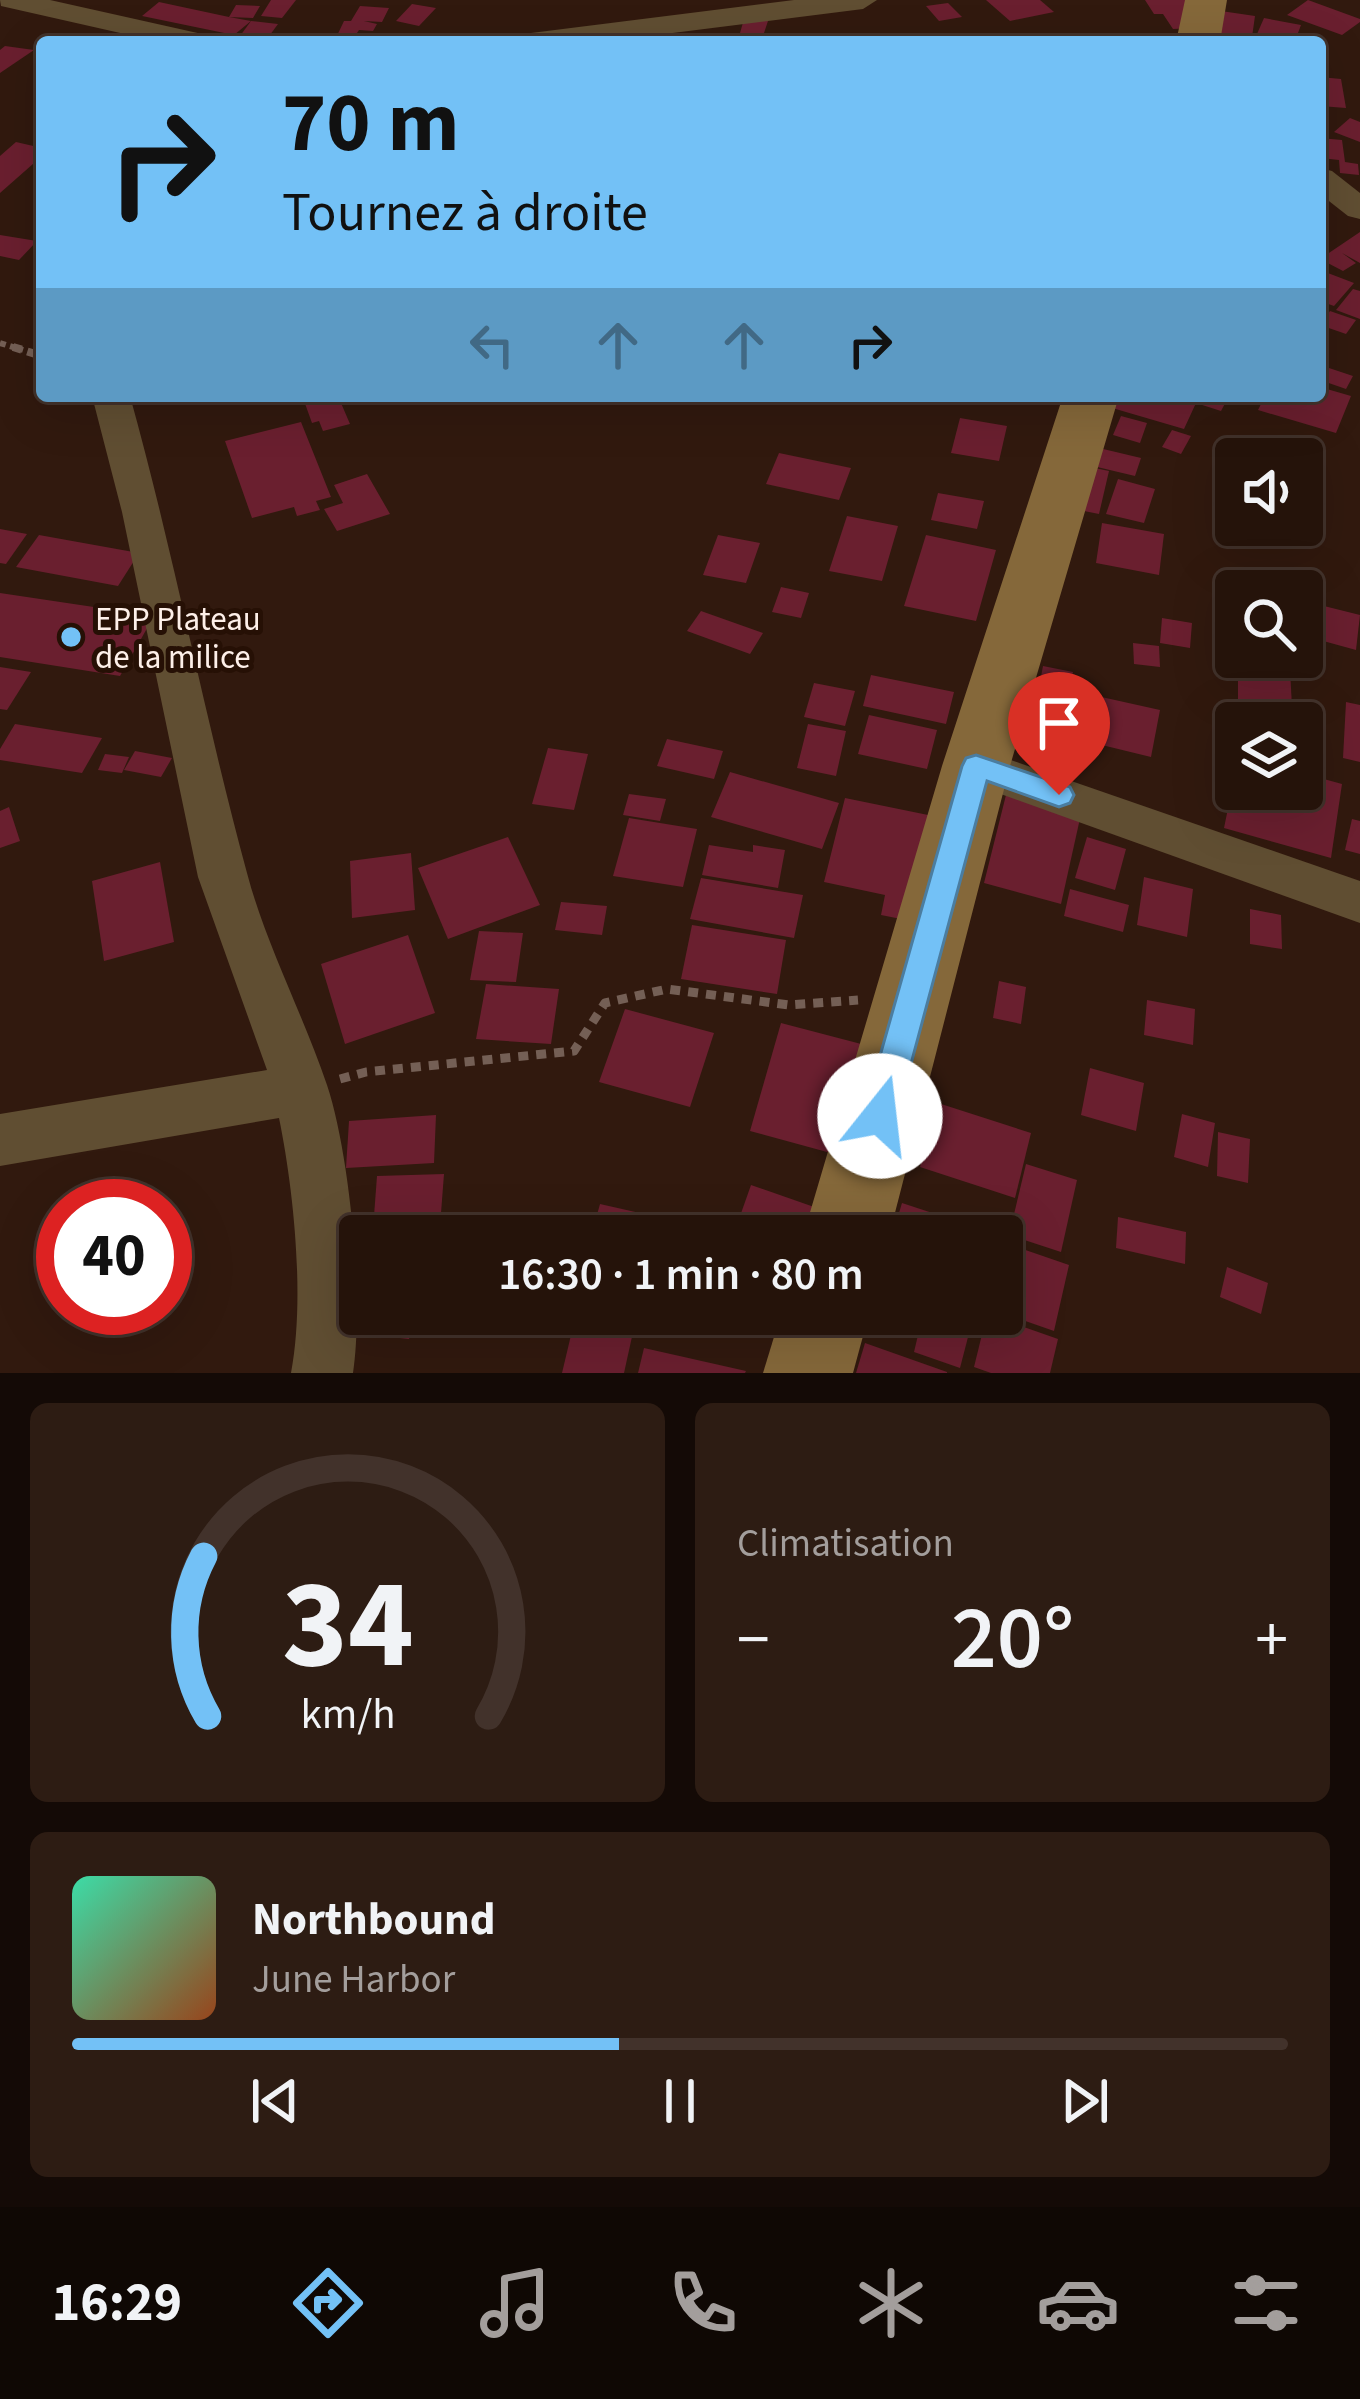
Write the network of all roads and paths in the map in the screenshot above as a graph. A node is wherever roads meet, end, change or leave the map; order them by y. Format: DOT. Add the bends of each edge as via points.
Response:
graph roads {
  1 [pos="11,0"];
  2 [pos="862,0"];
  3 [pos="1206,0"];
  4 [pos="173,36"];
  5 [pos="578,36"];
  6 [pos="1199,36"];
  7 [pos="1326,183"];
  8 [pos="1360,209"];
  9 [pos="0,343"];
  10 [pos="36,354"];
  11 [pos="113,402"];
  12 [pos="1088,402"];
  13 [pos="976,766"];
  14 [pos="1360,902"];
  15 [pos="914,995"];
  16 [pos="301,1089"];
  17 [pos="0,1140"];
  18 [pos="852,1215"];
  19 [pos="819,1335"];
  20 [pos="322,1373"];
  21 [pos="808,1373"];
  1 -- 4 [label="street"];
  2 -- 5 [label="street"];
  3 -- 6 [label="street"];
  7 -- 8 [label="street"];
  9 -- 10 [label="path"];
  11 -- 16 [label="street" via="223,877"];
  12 -- 13 [label="street"];
  13 -- 14 [label="street"];
  13 -- 15 [label="street"];
  15 -- 16 [label="path" via="789,1005 668,989 605,1003 574,1051 366,1072"];
  15 -- 18 [label="street"];
  16 -- 17 [label="street"];
  16 -- 20 [label="street" via="319,1176"];
  19 -- 21 [label="street"];
}
